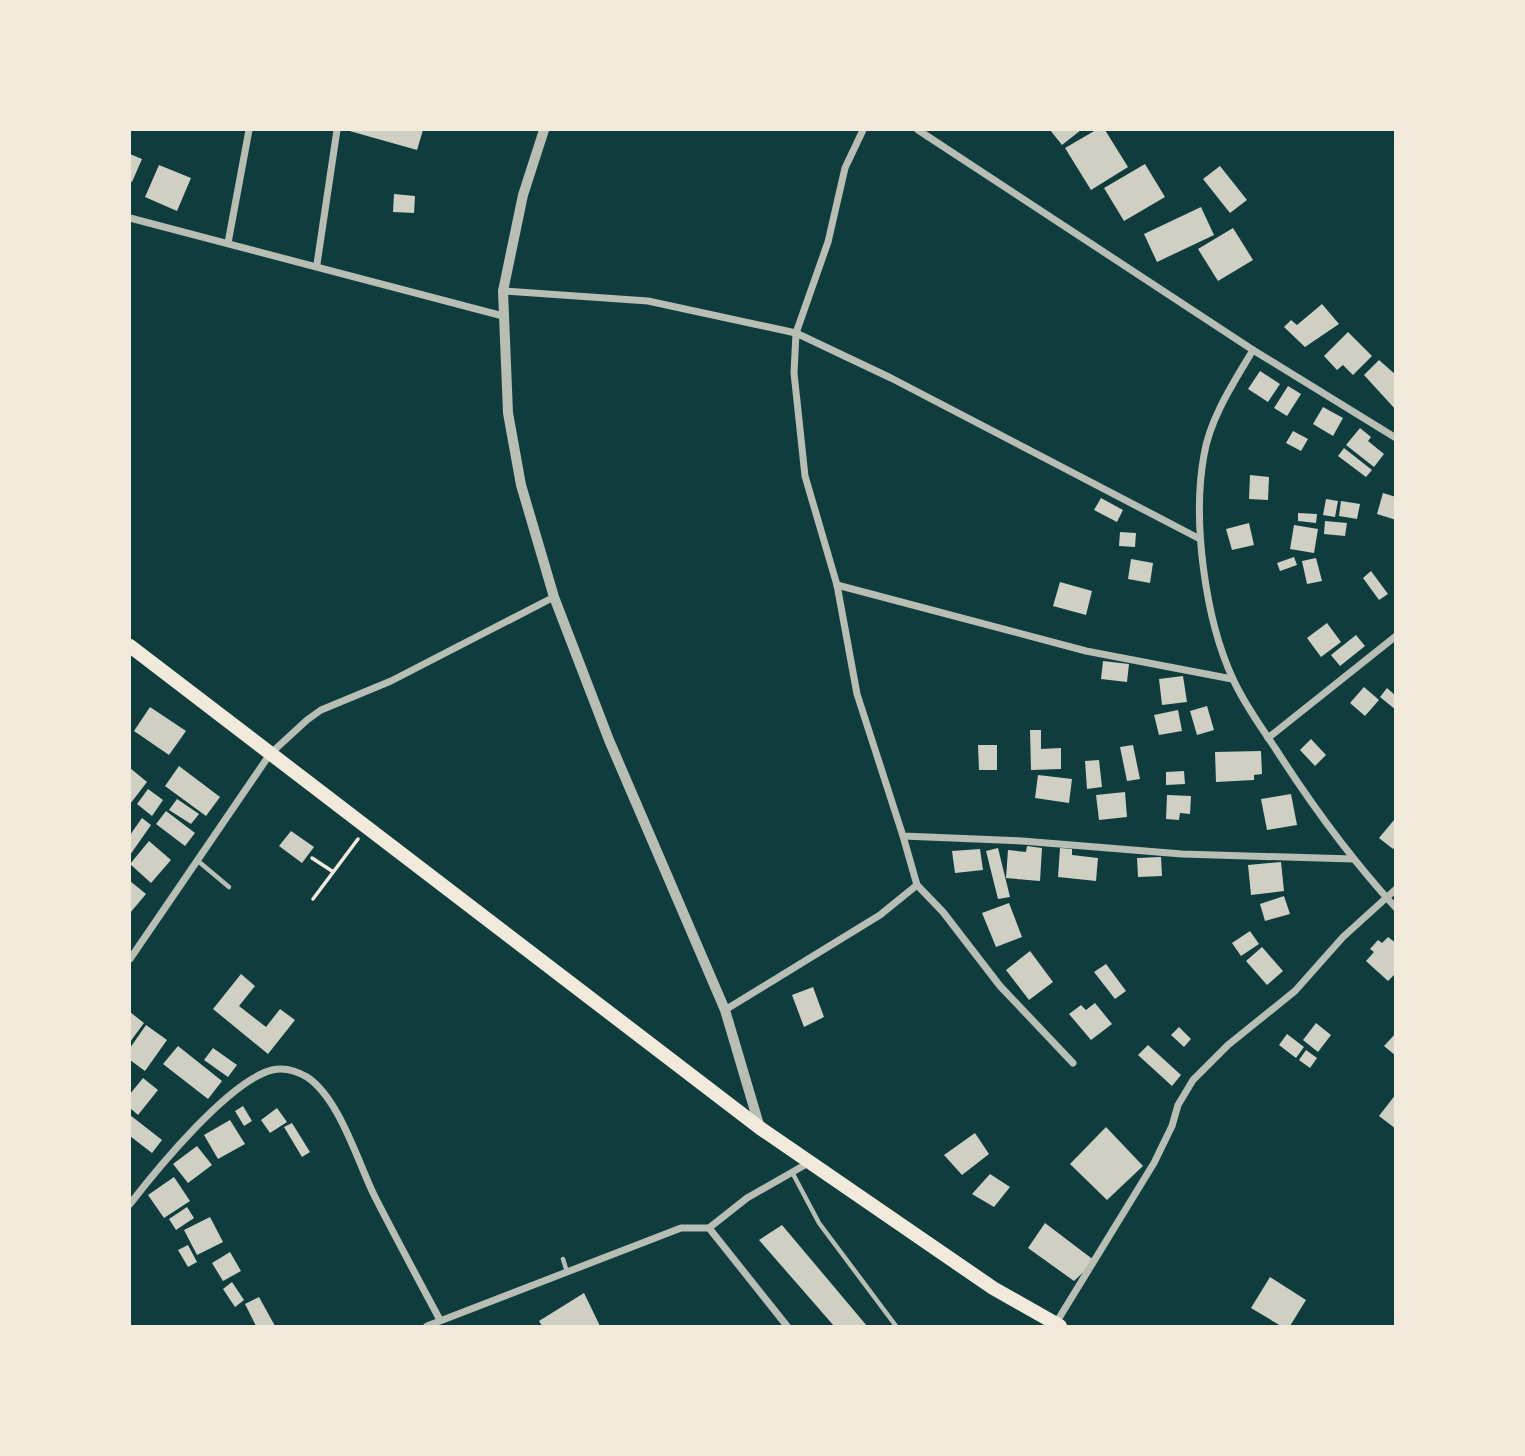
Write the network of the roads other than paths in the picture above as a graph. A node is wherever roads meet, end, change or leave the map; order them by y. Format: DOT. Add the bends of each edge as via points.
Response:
graph roads {
  1 [pos="249,130"];
  2 [pos="337,130"];
  3 [pos="544,130"];
  4 [pos="863,130"];
  5 [pos="918,130"];
  6 [pos="130,218"];
  7 [pos="228,243"];
  8 [pos="317,264"];
  9 [pos="503,291"];
  10 [pos="503,316"];
  11 [pos="796,333"];
  12 [pos="1253,350"];
  13 [pos="1395,438"];
  14 [pos="1200,539"];
  15 [pos="837,585"];
  16 [pos="554,597"];
  17 [pos="1395,636"];
  18 [pos="130,646"];
  19 [pos="1232,679"];
  20 [pos="1268,738"];
  21 [pos="270,754"];
  22 [pos="903,835"];
  23 [pos="1353,859"];
  24 [pos="198,861"];
  25 [pos="917,885"];
  26 [pos="229,887"];
  27 [pos="1395,889"];
  28 [pos="1386,897"];
  29 [pos="1395,908"];
  30 [pos="130,959"];
  31 [pos="726,1010"];
  32 [pos="1073,1063"];
  33 [pos="760,1128"];
  34 [pos="810,1162"];
  35 [pos="793,1174"];
  36 [pos="130,1204"];
  37 [pos="709,1228"];
  38 [pos="563,1259"];
  39 [pos="567,1273"];
  40 [pos="440,1320"];
  41 [pos="1058,1325"];
  42 [pos="427,1326"];
  43 [pos="787,1326"];
  44 [pos="896,1326"];
  1 -- 7 [label="street"];
  2 -- 8 [label="street"];
  3 -- 9 [label="street" via="523,195"];
  4 -- 11 [label="street" via="845,168 828,242"];
  5 -- 12 [label="street"];
  6 -- 7 [label="street"];
  7 -- 8 [label="street"];
  8 -- 10 [label="street"];
  9 -- 10 [label="street"];
  9 -- 11 [label="street" via="648,301"];
  10 -- 16 [label="street" via="508,413 521,485"];
  11 -- 14 [label="street"];
  11 -- 15 [label="street" via="795,395 806,476"];
  12 -- 13 [label="street"];
  12 -- 14 [label="street" via="1218,413 1204,453"];
  14 -- 19 [label="street"];
  15 -- 19 [label="street" via="1086,651"];
  15 -- 22 [label="street" via="857,694"];
  16 -- 21 [label="street" via="391,681 321,710"];
  16 -- 31 [label="street" via="631,791"];
  17 -- 20 [label="street"];
  18 -- 21 [label="highway"];
  19 -- 20 [label="street"];
  20 -- 23 [label="street"];
  21 -- 24 [label="street"];
  21 -- 33 [label="highway"];
  22 -- 23 [label="street" via="1182,854"];
  22 -- 25 [label="street"];
  23 -- 28 [label="street"];
  24 -- 26 [label="lane"];
  24 -- 30 [label="street"];
  25 -- 31 [label="street" via="880,915"];
  25 -- 32 [label="street" via="1000,986"];
  27 -- 28 [label="street"];
  28 -- 29 [label="street"];
  28 -- 41 [label="street" via="1295,991 1227,1045 1193,1080 1142,1184"];
  31 -- 33 [label="street"];
  33 -- 34 [label="highway"];
  34 -- 35 [label="street"];
  34 -- 41 [label="highway" via="993,1288"];
  35 -- 37 [label="street" via="747,1198"];
  35 -- 44 [label="lane" via="819,1223"];
  36 -- 40 [label="street" via="176,1145 245,1084 272,1070 290,1069 309,1078 338,1115 374,1196"];
  37 -- 39 [label="street" via="681,1228"];
  37 -- 43 [label="street"];
  38 -- 39 [label="lane"];
  39 -- 40 [label="street"];
  40 -- 42 [label="street"];
}
